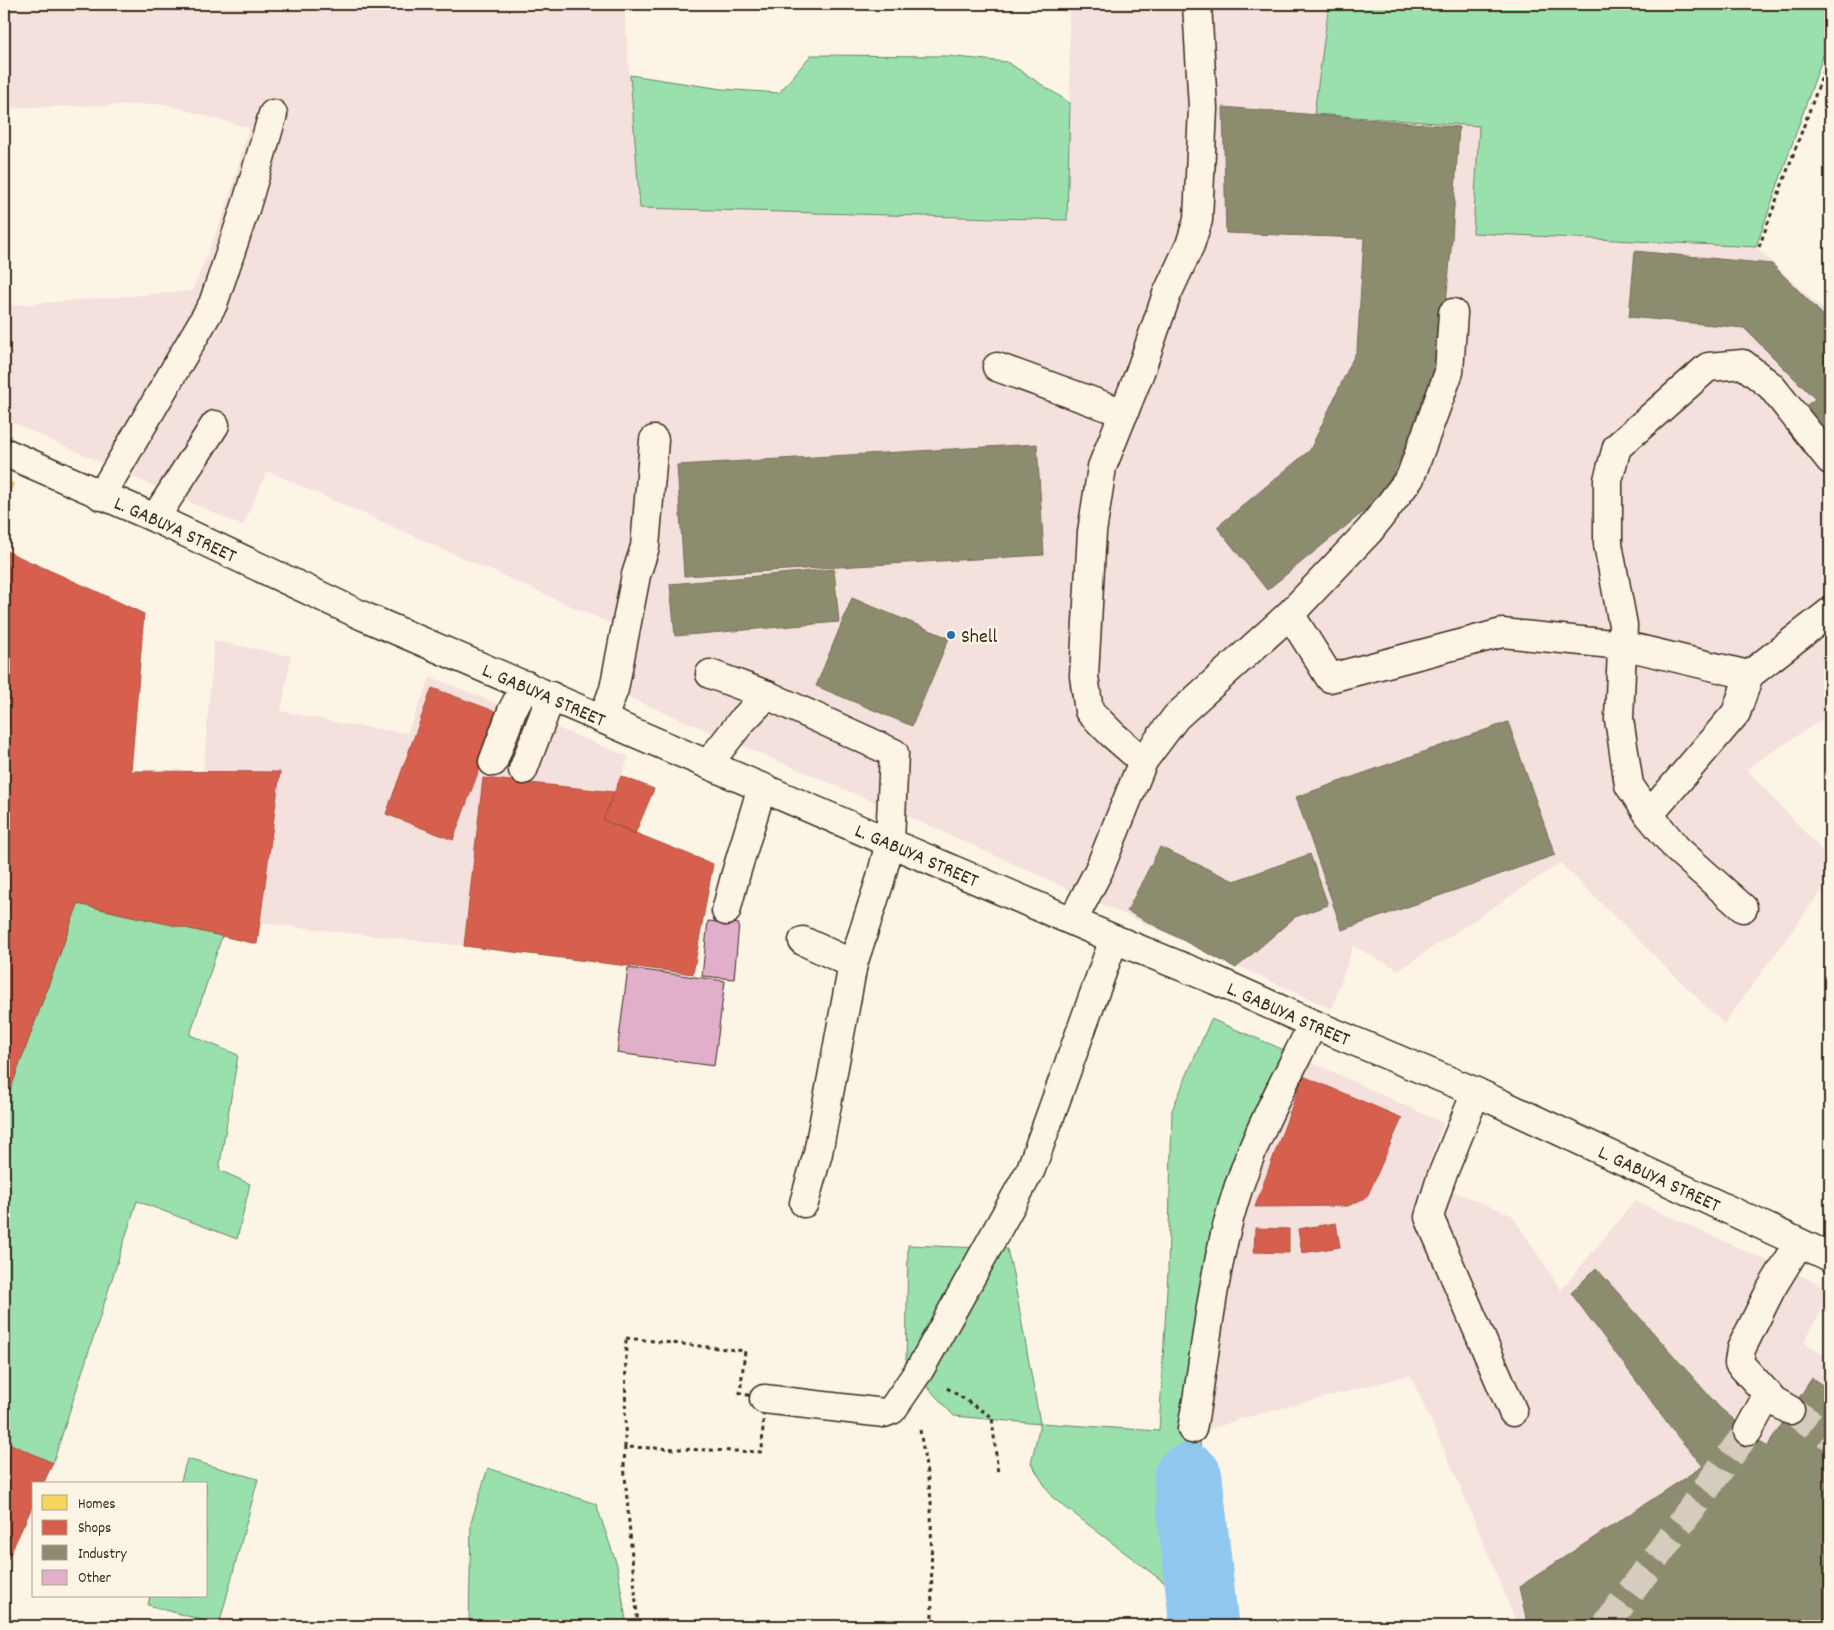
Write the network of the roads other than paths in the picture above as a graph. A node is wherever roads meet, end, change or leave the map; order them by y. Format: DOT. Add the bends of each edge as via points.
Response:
graph roads {
  1 [pos="1197,4"];
  2 [pos="273,114"];
  3 [pos="1453,313"];
  4 [pos="997,367"];
  5 [pos="1124,414"];
  6 [pos="216,425"];
  7 [pos="654,440"];
  8 [pos="4,452"];
  9 [pos="1830,460"];
  10 [pos="101,496"];
  11 [pos="155,518"];
  12 [pos="1830,612"];
  13 [pos="1290,614"];
  14 [pos="1622,645"];
  15 [pos="710,674"];
  16 [pos="1749,675"];
  17 [pos="526,685"];
  18 [pos="766,695"];
  19 [pos="552,696"];
  20 [pos="604,718"];
  21 [pos="493,762"];
  22 [pos="1143,762"];
  23 [pos="708,764"];
  24 [pos="523,770"];
  25 [pos="762,787"];
  26 [pos="1649,815"];
  27 [pos="890,842"];
  28 [pos="1743,908"];
  29 [pos="726,911"];
  30 [pos="1073,920"];
  31 [pos="1114,938"];
  32 [pos="803,941"];
  33 [pos="853,964"];
  34 [pos="1309,1023"];
  35 [pos="1476,1092"];
  36 [pos="804,1203"];
  37 [pos="1799,1244"];
  38 [pos="1830,1257"];
  39 [pos="1768,1394"];
  40 [pos="764,1399"];
  41 [pos="1790,1410"];
  42 [pos="1513,1412"];
  43 [pos="1192,1429"];
  44 [pos="1748,1431"];
  1 -- 5 [label="street" via="1203,108 1198,220 1167,294"];
  2 -- 10 [label="street" via="213,304"];
  3 -- 13 [label="street" via="1448,372 1410,478 1370,530"];
  4 -- 5 [label="street"];
  5 -- 22 [label="street" via="1102,467 1092,532 1084,676 1089,711"];
  6 -- 11 [label="street"];
  7 -- 20 [label="street" via="645,547 636,575 614,689"];
  8 -- 10 [label="street, L. GABUYA STREET"];
  9 -- 14 [label="street" via="1771,386 1743,364 1708,367 1624,441 1617,448 1608,480 1608,544 1624,625"];
  10 -- 11 [label="street, L. GABUYA STREET"];
  11 -- 17 [label="street, L. GABUYA STREET" via="363,616"];
  12 -- 16 [label="street"];
  13 -- 14 [label="street" via="1330,678 1502,633"];
  13 -- 22 [label="street" via="1176,717"];
  14 -- 16 [label="street"];
  14 -- 26 [label="street" via="1619,718 1629,785"];
  15 -- 18 [label="street"];
  16 -- 26 [label="street" via="1736,714"];
  17 -- 19 [label="street, L. GABUYA STREET"];
  17 -- 21 [label="street" via="512,711"];
  18 -- 23 [label="street"];
  18 -- 27 [label="street" via="894,753"];
  19 -- 20 [label="street, L. GABUYA STREET"];
  19 -- 24 [label="street"];
  20 -- 23 [label="street, L. GABUYA STREET"];
  22 -- 30 [label="street" via="1099,870"];
  23 -- 25 [label="street, L. GABUYA STREET"];
  25 -- 27 [label="street, L. GABUYA STREET"];
  25 -- 29 [label="street"];
  26 -- 28 [label="street" via="1678,849"];
  27 -- 30 [label="street, L. GABUYA STREET"];
  27 -- 33 [label="street"];
  30 -- 31 [label="street, L. GABUYA STREET"];
  31 -- 34 [label="street, L. GABUYA STREET"];
  31 -- 40 [label="street" via="1031,1169 892,1410 884,1413"];
  32 -- 33 [label="street"];
  33 -- 36 [label="street" via="818,1153"];
  34 -- 35 [label="street, L. GABUYA STREET"];
  34 -- 43 [label="street" via="1252,1152 1233,1205 1221,1255"];
  35 -- 37 [label="street, L. GABUYA STREET"];
  35 -- 42 [label="street" via="1441,1178 1430,1217"];
  37 -- 38 [label="street, L. GABUYA STREET"];
  37 -- 39 [label="street" via="1740,1349 1739,1363"];
  39 -- 41 [label="street"];
  39 -- 44 [label="street"];
}
